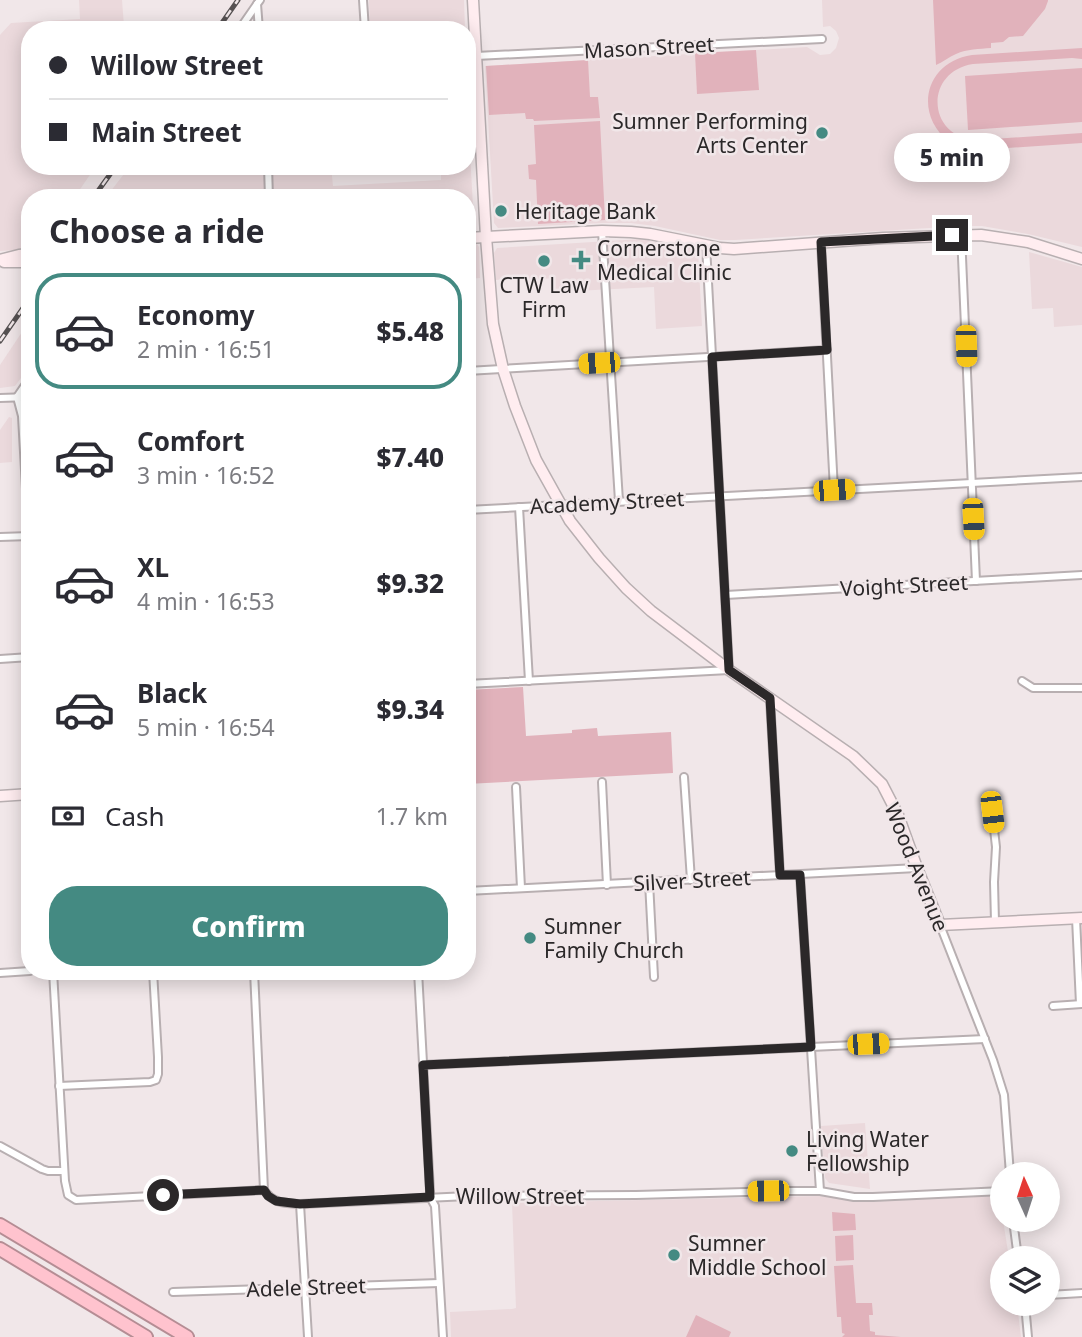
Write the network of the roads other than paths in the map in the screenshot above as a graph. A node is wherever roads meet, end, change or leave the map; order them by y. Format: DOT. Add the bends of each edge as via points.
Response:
graph roads {
  1 [pos="363,0"];
  2 [pos="473,0"];
  3 [pos="259,2"];
  4 [pos="245,21"];
  5 [pos="259,21"];
  6 [pos="364,21"];
  7 [pos="474,21"];
  8 [pos="822,39"];
  9 [pos="476,56"];
  10 [pos="476,126"];
  11 [pos="480,126"];
  12 [pos="602,231"];
  13 [pos="961,234"];
  14 [pos="486,237"];
  15 [pos="476,238"];
  16 [pos="821,242"];
  17 [pos="706,245"];
  18 [pos="21,255"];
  19 [pos="1082,259"];
  20 [pos="0,261"];
  21 [pos="21,262"];
  22 [pos="827,350"];
  23 [pos="712,357"];
  24 [pos="610,362"];
  25 [pos="503,369"];
  26 [pos="476,370"];
  27 [pos="21,391"];
  28 [pos="17,397"];
  29 [pos="21,397"];
  30 [pos="0,398"];
  31 [pos="21,412"];
  32 [pos="1082,477"];
  33 [pos="971,482"];
  34 [pos="834,490"];
  35 [pos="720,495"];
  36 [pos="619,501"];
  37 [pos="561,505"];
  38 [pos="519,507"];
  39 [pos="476,509"];
  40 [pos="21,536"];
  41 [pos="0,537"];
  42 [pos="1082,575"];
  43 [pos="976,581"];
  44 [pos="726,595"];
  45 [pos="21,658"];
  46 [pos="0,659"];
  47 [pos="729,670"];
  48 [pos="529,681"];
  49 [pos="1022,681"];
  50 [pos="476,684"];
  51 [pos="1082,688"];
  52 [pos="770,698"];
  53 [pos="684,777"];
  54 [pos="602,782"];
  55 [pos="516,787"];
  56 [pos="21,795"];
  57 [pos="0,796"];
  58 [pos="992,812"];
  59 [pos="917,868"];
  60 [pos="780,875"];
  61 [pos="800,875"];
  62 [pos="691,880"];
  63 [pos="649,883"];
  64 [pos="607,885"];
  65 [pos="521,888"];
  66 [pos="476,890"];
  67 [pos="1079,918"];
  68 [pos="995,922"];
  69 [pos="940,925"];
  70 [pos="21,972"];
  71 [pos="0,973"];
  72 [pos="654,977"];
  73 [pos="54,980"];
  74 [pos="154,980"];
  75 [pos="254,980"];
  76 [pos="418,980"];
  77 [pos="1081,1004"];
  78 [pos="1053,1006"];
  79 [pos="985,1040"];
  80 [pos="811,1047"];
  81 [pos="423,1065"];
  82 [pos="60,1086"];
  83 [pos="0,1146"];
  84 [pos="1009,1162"];
  85 [pos="64,1171"];
  86 [pos="264,1190"];
  87 [pos="820,1191"];
  88 [pos="990,1192"];
  89 [pos="430,1197"];
  90 [pos="300,1204"];
  91 [pos="0,1225"];
  92 [pos="0,1249"];
  93 [pos="439,1283"];
  94 [pos="304,1287"];
  95 [pos="173,1292"];
  96 [pos="1082,1293"];
  97 [pos="1060,1294"];
  98 [pos="1026,1316"];
  99 [pos="146,1337"];
  100 [pos="187,1337"];
  101 [pos="308,1337"];
  102 [pos="443,1337"];
  103 [pos="1028,1337"];
  1 -- 6 [label="street"];
  2 -- 7 [label="street, Wood Avenue"];
  3 -- 4 [label="street"];
  3 -- 5 [label="street"];
  8 -- 9 [label="street, Mason Street"];
  9 -- 11 [label="street, Wood Avenue"];
  10 -- 11 [label="street"];
  11 -- 14 [label="street, Wood Avenue"];
  12 -- 14 [label="street"];
  12 -- 17 [label="street"];
  12 -- 24 [label="street"];
  13 -- 16 [label="street"];
  13 -- 19 [label="street" via="1028,242"];
  13 -- 33 [label="street"];
  14 -- 15 [label="street"];
  14 -- 25 [label="street, Wood Avenue" via="493,324"];
  16 -- 17 [label="street" via="734,248"];
  16 -- 22 [label="street"];
  17 -- 23 [label="street"];
  18 -- 20 [label="street"];
  20 -- 21 [label="street"];
  22 -- 23 [label="street"];
  22 -- 34 [label="street"];
  23 -- 24 [label="street"];
  23 -- 35 [label="street"];
  24 -- 25 [label="street"];
  24 -- 36 [label="street"];
  25 -- 26 [label="street"];
  25 -- 37 [label="street, Wood Avenue" via="536,460"];
  27 -- 28 [label="street"];
  28 -- 29 [label="street"];
  28 -- 30 [label="street"];
  28 -- 31 [label="street"];
  32 -- 33 [label="street, Academy Street"];
  33 -- 34 [label="street, Academy Street"];
  33 -- 43 [label="street"];
  34 -- 35 [label="street, Academy Street"];
  35 -- 36 [label="street, Academy Street"];
  35 -- 44 [label="street"];
  36 -- 37 [label="street, Academy Street"];
  37 -- 38 [label="street, Academy Street"];
  37 -- 47 [label="street, Wood Avenue" via="583,539 626,588"];
  38 -- 39 [label="street, Academy Street"];
  38 -- 48 [label="street"];
  40 -- 41 [label="street"];
  42 -- 43 [label="street, Voight Street"];
  43 -- 44 [label="street, Voight Street"];
  44 -- 47 [label="street"];
  45 -- 46 [label="street"];
  47 -- 48 [label="street"];
  47 -- 52 [label="street, Wood Avenue"];
  48 -- 50 [label="street"];
  49 -- 51 [label="street" via="1033,688"];
  52 -- 59 [label="street, Wood Avenue" via="853,756 882,783"];
  52 -- 60 [label="street"];
  53 -- 62 [label="street"];
  54 -- 64 [label="street"];
  55 -- 65 [label="street"];
  56 -- 57 [label="street"];
  58 -- 68 [label="street"];
  59 -- 61 [label="street, Silver Street"];
  59 -- 69 [label="street, Wood Avenue"];
  60 -- 61 [label="street, Silver Street"];
  60 -- 62 [label="street, Silver Street"];
  61 -- 80 [label="street"];
  62 -- 63 [label="street, Silver Street"];
  63 -- 64 [label="street, Silver Street"];
  63 -- 72 [label="street"];
  64 -- 65 [label="street, Silver Street"];
  65 -- 66 [label="street, Silver Street"];
  67 -- 68 [label="street"];
  67 -- 77 [label="street"];
  68 -- 69 [label="street"];
  69 -- 79 [label="street, Wood Avenue"];
  70 -- 71 [label="street"];
  73 -- 82 [label="street"];
  74 -- 82 [label="street" via="156,1080"];
  75 -- 86 [label="street"];
  76 -- 81 [label="street"];
  77 -- 78 [label="street"];
  79 -- 80 [label="street"];
  79 -- 84 [label="street, Wood Avenue" via="1004,1095"];
  80 -- 81 [label="street"];
  80 -- 87 [label="street"];
  81 -- 89 [label="street"];
  82 -- 85 [label="street"];
  83 -- 85 [label="street" via="39,1168"];
  85 -- 86 [label="street, Willow Street" via="67,1192 77,1200"];
  86 -- 90 [label="street, Willow Street" via="276,1201"];
  87 -- 88 [label="street, Willow Street" via="873,1198"];
  87 -- 89 [label="street, Willow Street"];
  89 -- 90 [label="street, Willow Street"];
  89 -- 93 [label="street" via="435,1205"];
  90 -- 94 [label="street"];
  91 -- 100 [label="highway"];
  92 -- 99 [label="highway"];
  93 -- 94 [label="street, Adele Street"];
  93 -- 102 [label="street"];
  94 -- 95 [label="street, Adele Street"];
  94 -- 101 [label="street"];
  96 -- 97 [label="street"];
  98 -- 103 [label="street"];
}
